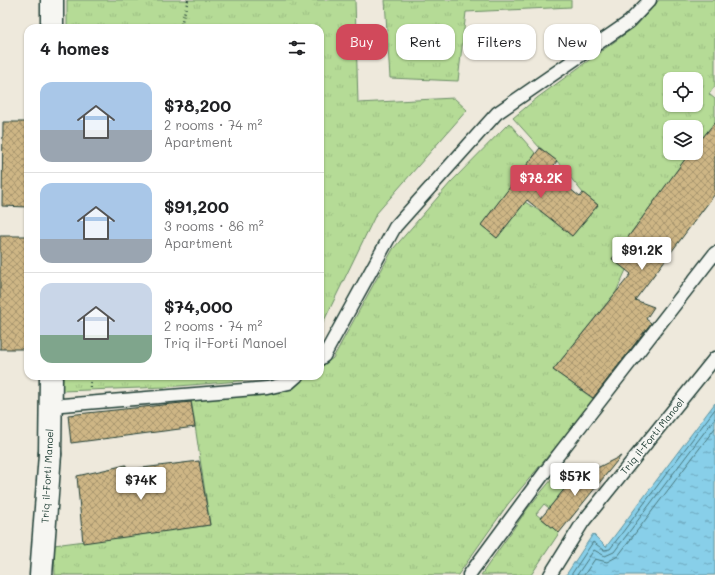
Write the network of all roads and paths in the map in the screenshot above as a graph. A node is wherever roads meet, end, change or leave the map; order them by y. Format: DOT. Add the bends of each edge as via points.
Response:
graph roads {
  1 [pos="52,0"];
  2 [pos="188,0"];
  3 [pos="650,0"];
  4 [pos="52,24"];
  5 [pos="181,24"];
  6 [pos="715,254"];
  7 [pos="324,356"];
  8 [pos="715,358"];
  9 [pos="51,380"];
  10 [pos="292,380"];
  11 [pos="50,406"];
  12 [pos="41,575"];
  13 [pos="469,575"];
  14 [pos="550,575"];
  1 -- 4 [label="street"];
  2 -- 5 [label="path"];
  3 -- 7 [label="lane" via="629,22 497,113 396,227"];
  6 -- 13 [label="lane" via="545,472"];
  8 -- 14 [label="lane, Triq il-Forti Manoel" via="583,522"];
  9 -- 11 [label="street, Triq il-Forti Manoel"];
  10 -- 11 [label="lane" via="267,388"];
  11 -- 12 [label="street, Triq il-Forti Manoel" via="50,454"];
}
